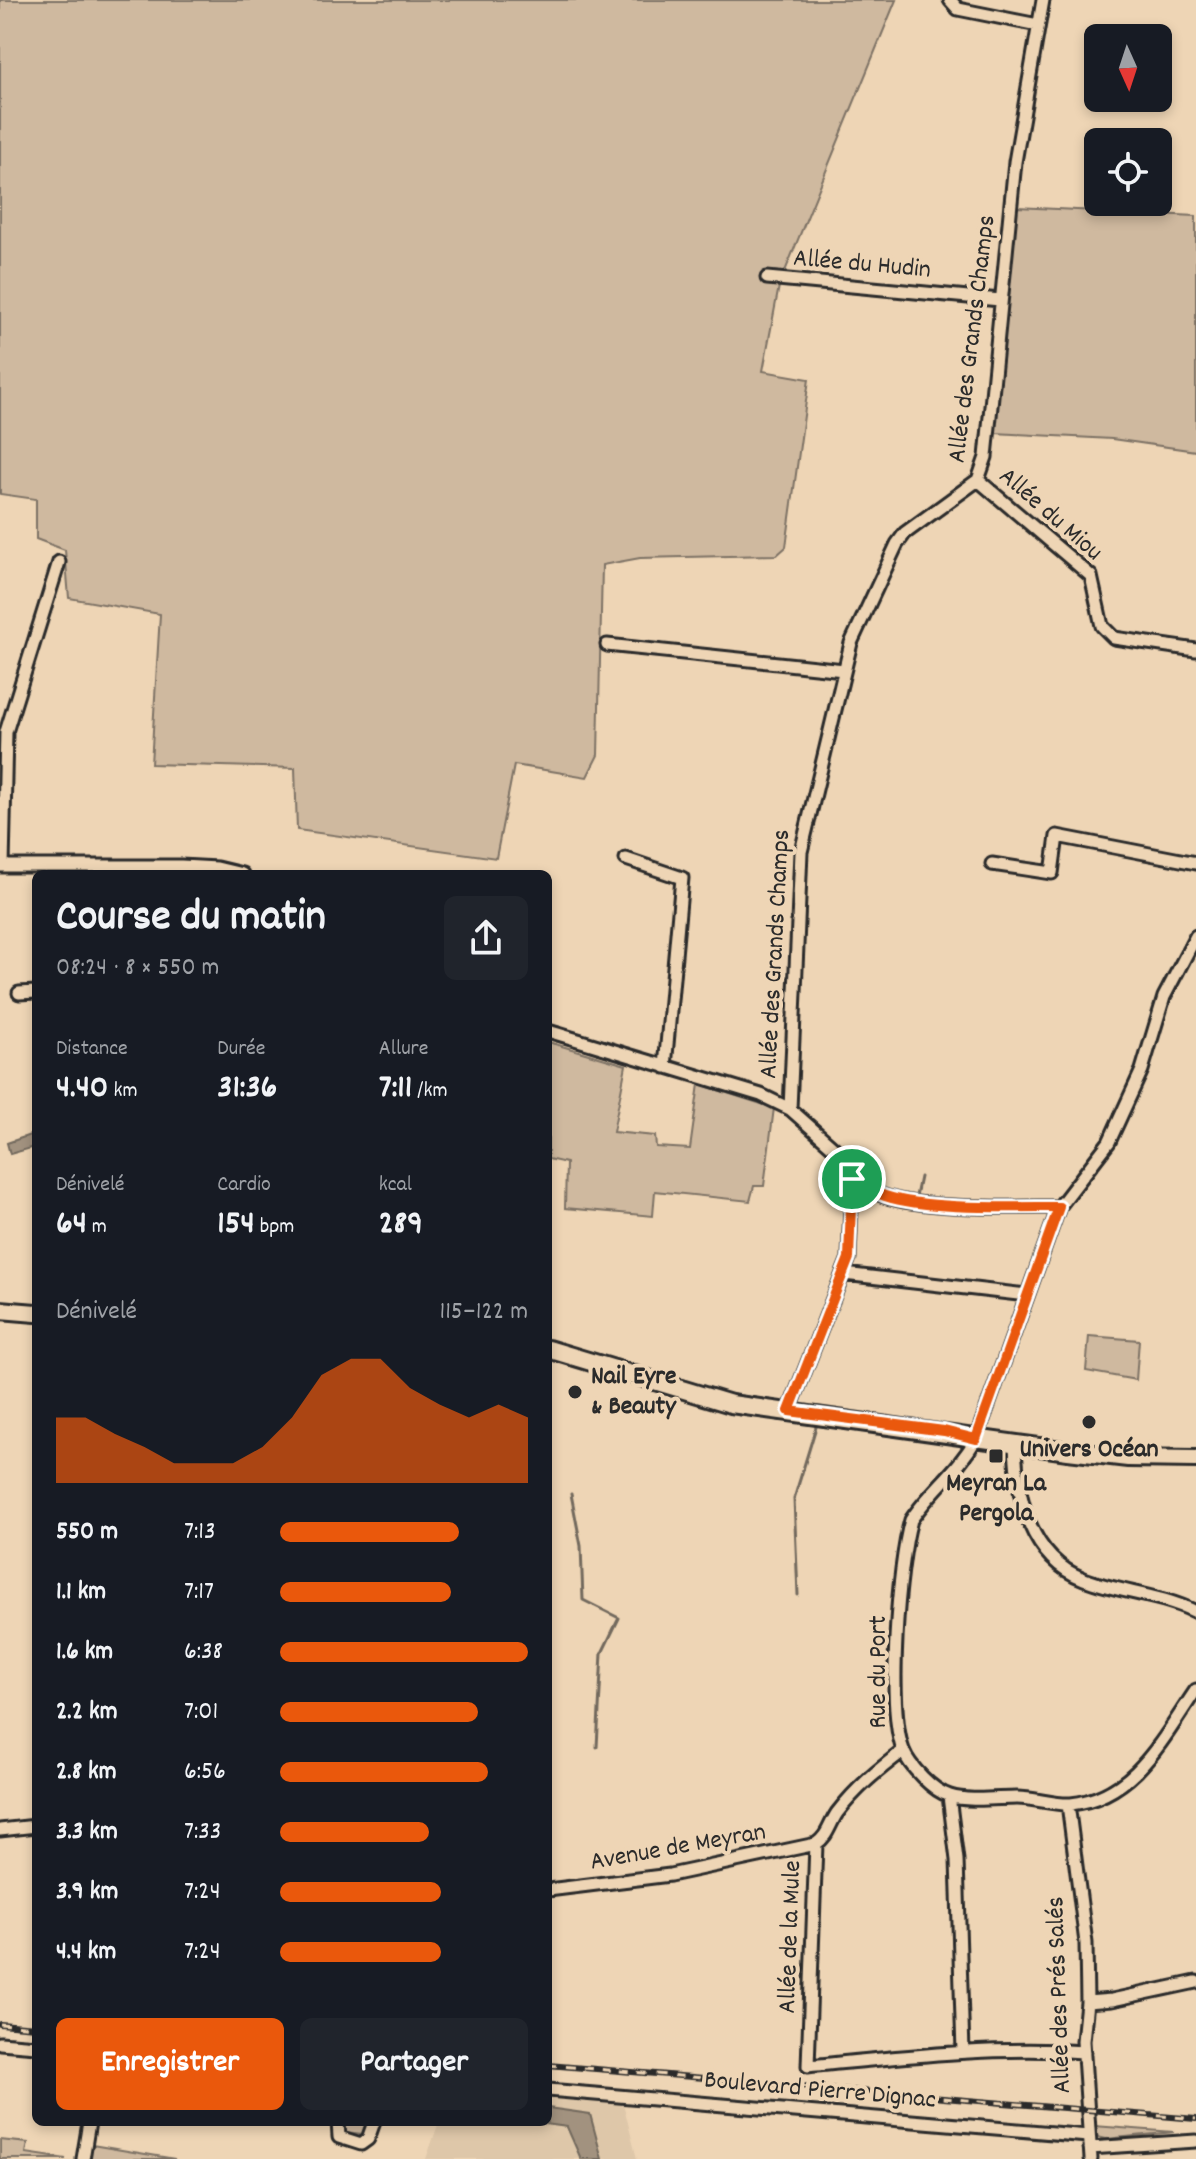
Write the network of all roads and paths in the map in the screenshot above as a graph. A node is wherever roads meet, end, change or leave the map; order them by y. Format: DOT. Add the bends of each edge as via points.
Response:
graph roads {
  1 [pos="950,0"];
  2 [pos="1043,0"];
  3 [pos="1038,25"];
  4 [pos="767,278"];
  5 [pos="1000,300"];
  6 [pos="978,480"];
  7 [pos="59,562"];
  8 [pos="607,645"];
  9 [pos="1196,650"];
  10 [pos="844,670"];
  11 [pos="626,859"];
  12 [pos="1196,863"];
  13 [pos="992,864"];
  14 [pos="1,866"];
  15 [pos="73,870"];
  16 [pos="143,870"];
  17 [pos="214,870"];
  18 [pos="1196,936"];
  19 [pos="32,992"];
  20 [pos="19,993"];
  21 [pos="552,1032"];
  22 [pos="665,1067"];
  23 [pos="790,1109"];
  24 [pos="852,1179"];
  25 [pos="1059,1207"];
  26 [pos="844,1274"];
  27 [pos="1027,1295"];
  28 [pos="0,1310"];
  29 [pos="32,1313"];
  30 [pos="552,1350"];
  31 [pos="789,1411"];
  32 [pos="976,1439"];
  33 [pos="1015,1445"];
  34 [pos="1196,1459"];
  35 [pos="1196,1612"];
  36 [pos="1196,1690"];
  37 [pos="903,1751"];
  38 [pos="949,1796"];
  39 [pos="1068,1804"];
  40 [pos="32,1826"];
  41 [pos="0,1830"];
  42 [pos="816,1844"];
  43 [pos="552,1890"];
  44 [pos="1196,1982"];
  45 [pos="1087,2002"];
  46 [pos="0,2043"];
  47 [pos="32,2046"];
  48 [pos="963,2052"];
  49 [pos="1084,2052"];
  50 [pos="552,2090"];
  51 [pos="88,2126"];
  52 [pos="338,2126"];
  53 [pos="373,2126"];
  54 [pos="1196,2141"];
  55 [pos="1090,2148"];
  56 [pos="83,2159"];
  1 -- 3 [label="street" via="958,9"];
  2 -- 3 [label="street, Allée des Grands Champs"];
  3 -- 5 [label="street, Allée des Grands Champs" via="1015,162"];
  4 -- 5 [label="street, Allée du Hudin"];
  5 -- 6 [label="street, Allée des Grands Champs" via="986,457"];
  6 -- 9 [label="street, Allée du Miou" via="1091,576 1102,626 1114,638"];
  6 -- 10 [label="street, Allée des Grands Champs" via="897,544 857,626"];
  7 -- 14 [label="street" via="6,732"];
  8 -- 10 [label="street"];
  10 -- 23 [label="street, Allée des Grands Champs" via="801,852"];
  11 -- 22 [label="street" via="682,878"];
  12 -- 13 [label="street" via="1057,836 1052,873"];
  14 -- 15 [label="street"];
  16 -- 17 [label="street"];
  18 -- 25 [label="street, Rue du Port" via="1164,997 1142,1070 1109,1142"];
  19 -- 20 [label="street"];
  21 -- 22 [label="street"];
  22 -- 23 [label="street" via="761,1095"];
  23 -- 24 [label="street" via="834,1148"];
  24 -- 25 [label="street" via="883,1196 905,1199"];
  24 -- 26 [label="street" via="852,1244"];
  25 -- 27 [label="street, Rue du Port"];
  26 -- 27 [label="street"];
  26 -- 31 [label="street"];
  27 -- 32 [label="street, Rue du Port"];
  28 -- 29 [label="main road"];
  30 -- 31 [label="main road" via="705,1399"];
  31 -- 32 [label="main road"];
  32 -- 33 [label="main road"];
  32 -- 37 [label="street, Rue du Port" via="960,1467 922,1504 908,1532 896,1651"];
  33 -- 34 [label="main road" via="1128,1458"];
  33 -- 35 [label="street" via="1020,1497 1042,1549 1082,1579 1168,1599"];
  36 -- 39 [label="street" via="1139,1772 1111,1794"];
  37 -- 38 [label="street, Rue du Port" via="923,1777"];
  37 -- 42 [label="street, Allée de la Mule" via="867,1778"];
  38 -- 39 [label="street" via="1041,1798"];
  38 -- 48 [label="street" via="957,1860"];
  39 -- 45 [label="street, Allée des Prés Salés" via="1086,1943"];
  40 -- 41 [label="street"];
  42 -- 43 [label="street, Avenue de Meyran" via="670,1875"];
  42 -- 48 [label="street, Allée de la Mule" via="808,2066"];
  44 -- 45 [label="street"];
  45 -- 49 [label="street, Allée des Prés Salés"];
  46 -- 47 [label="street"];
  48 -- 49 [label="street"];
  49 -- 55 [label="street, Allée des Prés Salés"];
  50 -- 55 [label="street, Boulevard Pierre Dignac"];
  51 -- 56 [label="street"];
  52 -- 53 [label="street" via="339,2137 361,2144"];
  54 -- 55 [label="street, Boulevard Pierre Dignac"];
}
